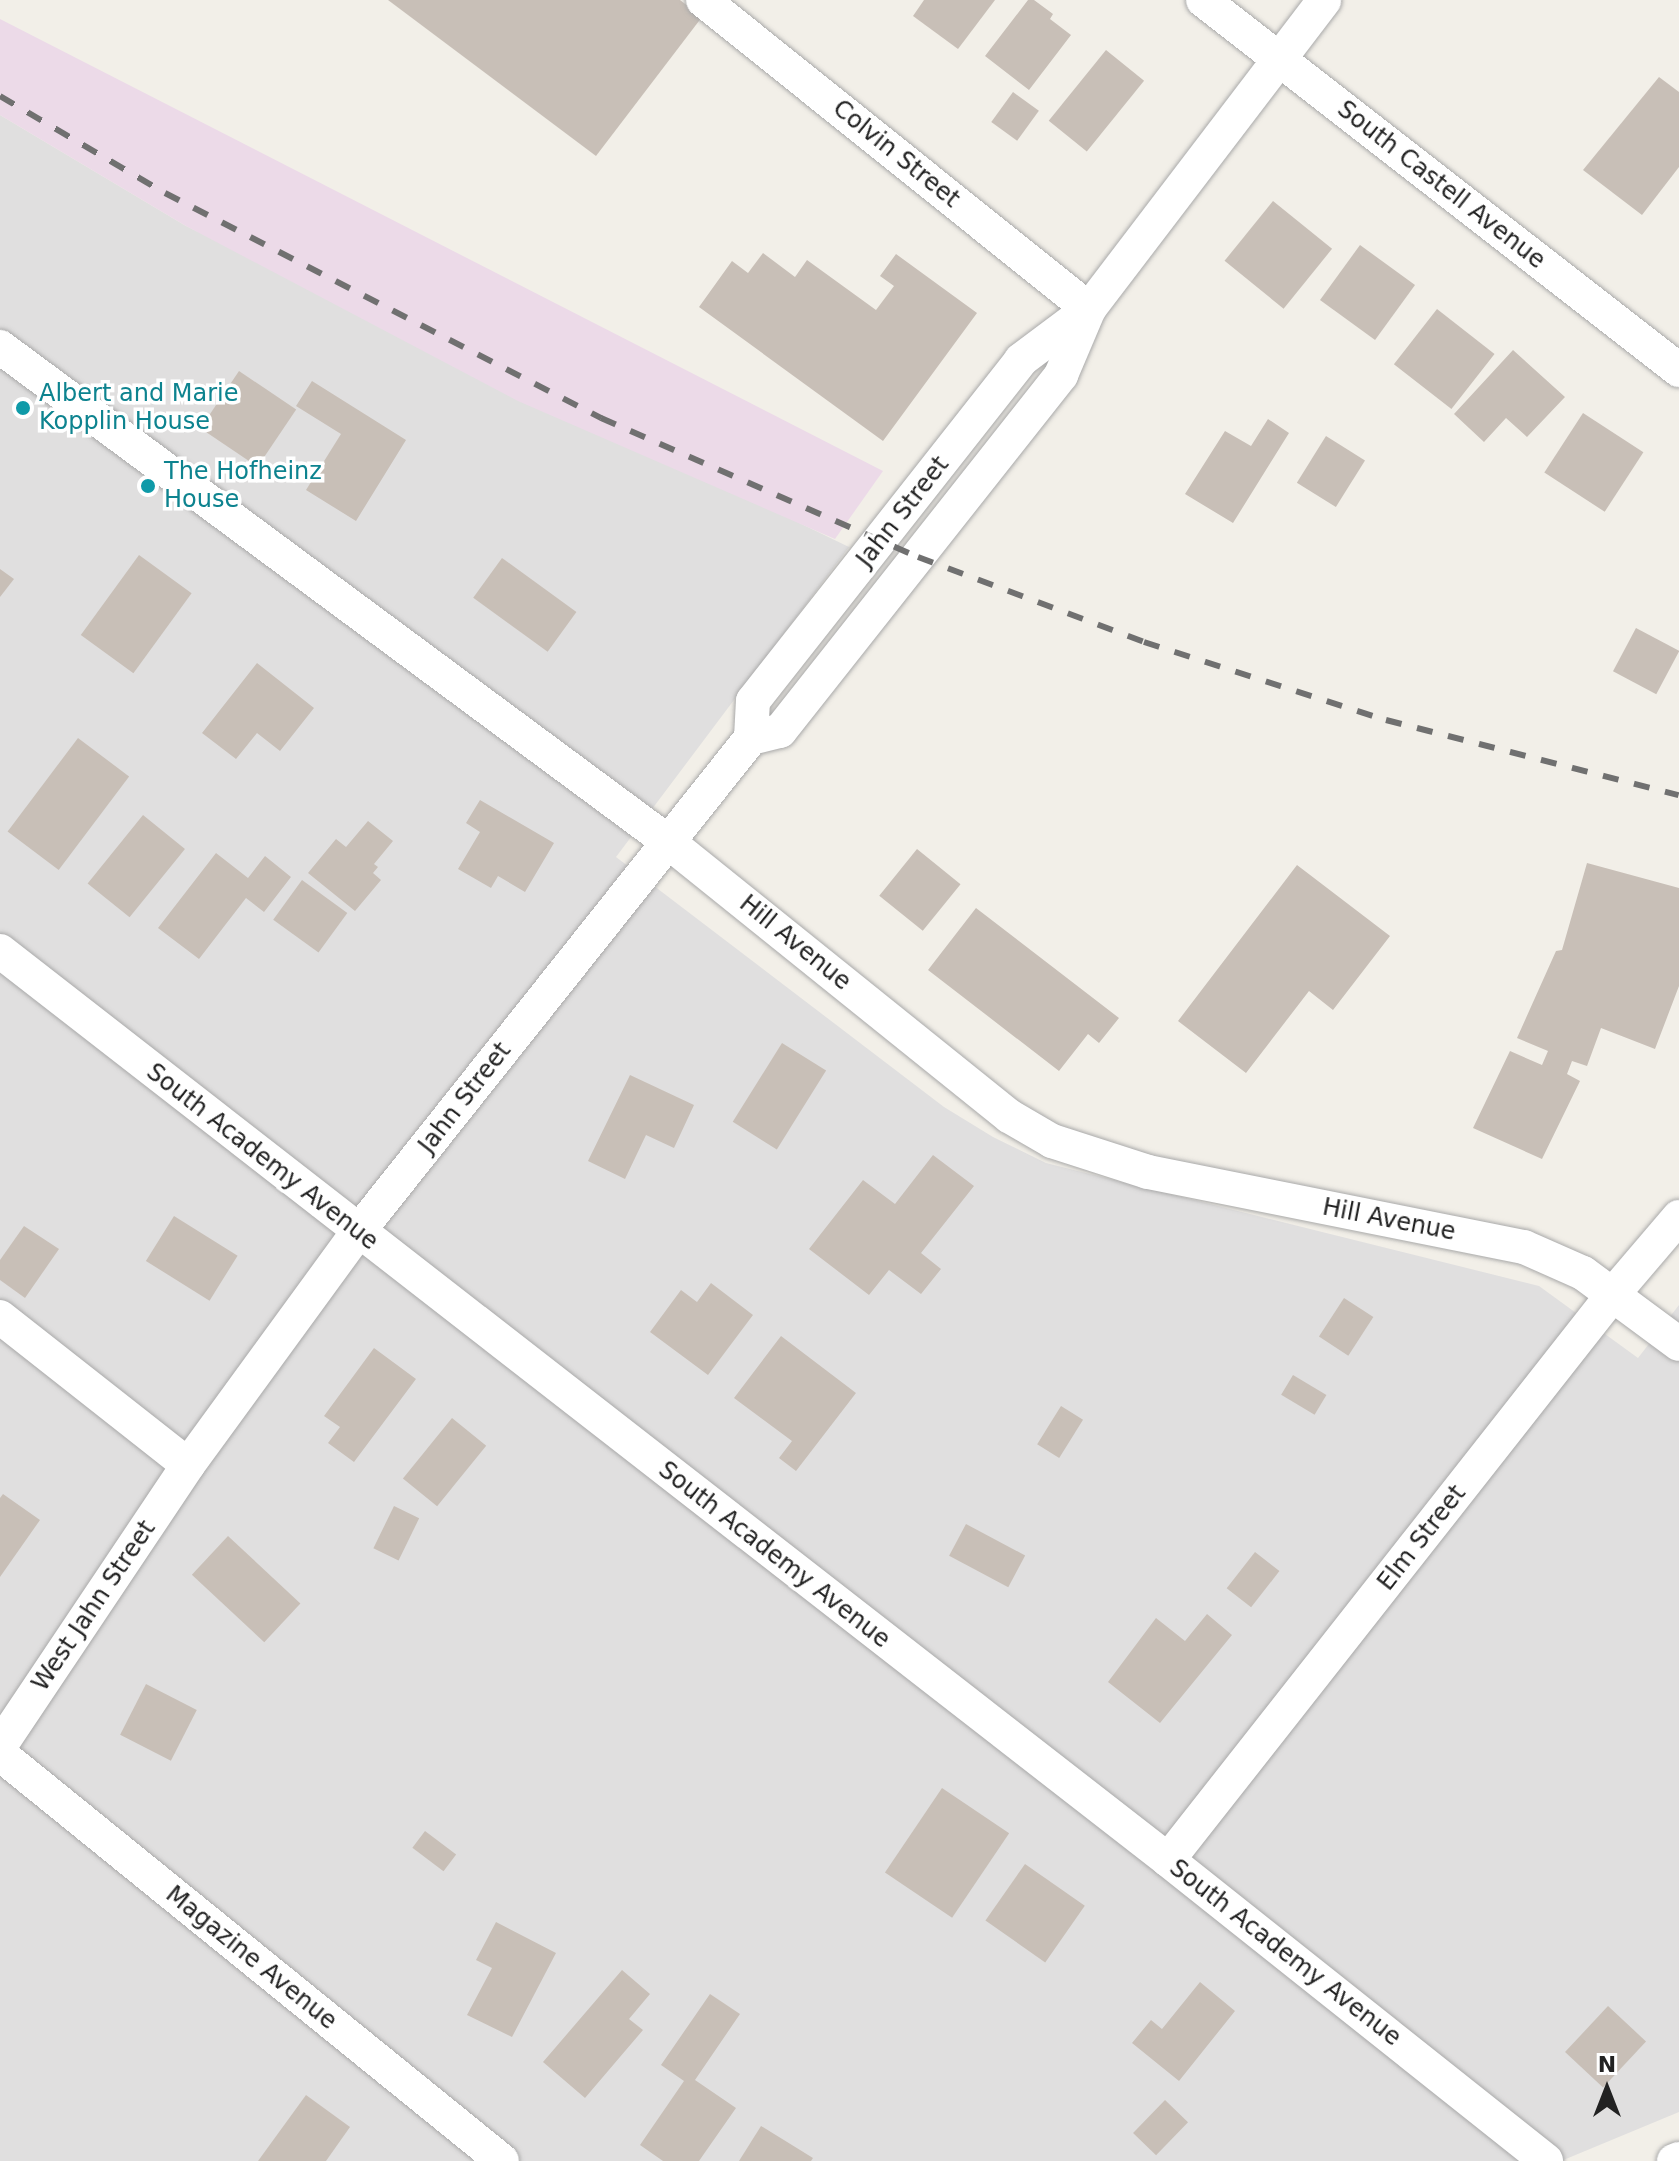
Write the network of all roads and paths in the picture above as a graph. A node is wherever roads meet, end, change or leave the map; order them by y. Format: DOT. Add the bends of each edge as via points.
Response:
graph roads {
  1 [pos="703,0"];
  2 [pos="1203,0"];
  3 [pos="1324,0"];
  4 [pos="1278,59"];
  5 [pos="1089,309"];
  6 [pos="0,347"];
  7 [pos="1679,370"];
  8 [pos="667,841"];
  9 [pos="0,951"];
  10 [pos="1679,1217"];
  11 [pos="358,1232"];
  12 [pos="1614,1293"];
  13 [pos="0,1317"];
  14 [pos="1679,1344"];
  15 [pos="188,1465"];
  16 [pos="0,1746"];
  17 [pos="0,1754"];
  18 [pos="1168,1860"];
  19 [pos="502,2161"];
  20 [pos="1546,2161"];
  1 -- 5 [label="street, Colvin Street"];
  2 -- 4 [label="street, South Castell Avenue"];
  3 -- 4 [label="street, Jahn Street"];
  4 -- 5 [label="street, Jahn Street"];
  4 -- 7 [label="street, South Castell Avenue"];
  5 -- 8 [label="street, Jahn Street" via="1061,375 780,731 751,738"];
  6 -- 8 [label="street, Hill Avenue"];
  8 -- 11 [label="street, Jahn Street"];
  8 -- 12 [label="street, Hill Avenue" via="1009,1116 1052,1141 1148,1172 1524,1247"];
  9 -- 11 [label="street, South Academy Avenue"];
  10 -- 12 [label="street, Elm Street"];
  11 -- 15 [label="street, Jahn Street"];
  11 -- 18 [label="street, South Academy Avenue"];
  12 -- 14 [label="street, Hill Avenue"];
  12 -- 18 [label="street, Elm Street"];
  13 -- 15 [label="street"];
  15 -- 16 [label="street, West Jahn Street"];
  17 -- 19 [label="street, Magazine Avenue"];
  18 -- 20 [label="street, South Academy Avenue"];
}
